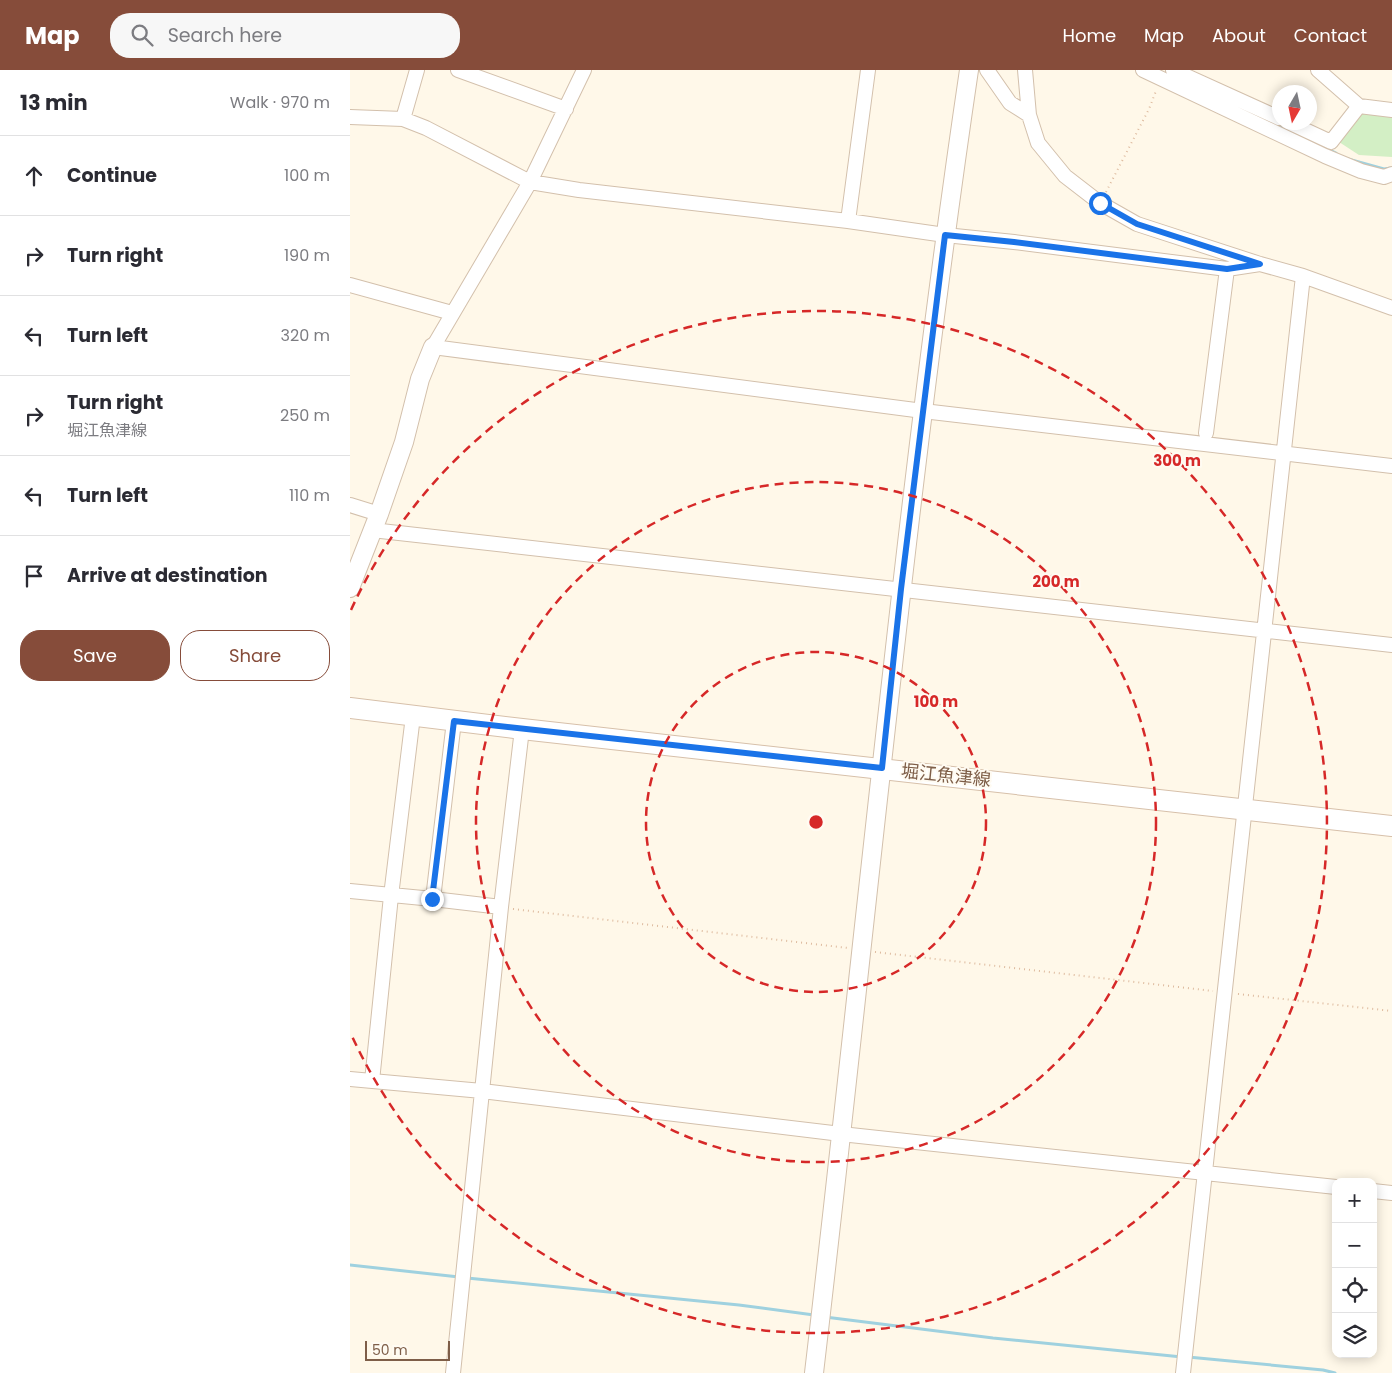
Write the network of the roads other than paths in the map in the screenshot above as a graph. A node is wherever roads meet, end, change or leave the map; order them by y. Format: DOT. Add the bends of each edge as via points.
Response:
graph roads {
  1 [pos="417,70"];
  2 [pos="458,70"];
  3 [pos="584,70"];
  4 [pos="868,70"];
  5 [pos="969,70"];
  6 [pos="987,70"];
  7 [pos="1025,70"];
  8 [pos="1143,70"];
  9 [pos="1173,70"];
  10 [pos="1318,70"];
  11 [pos="1359,106"];
  12 [pos="566,109"];
  13 [pos="1392,110"];
  14 [pos="1272,114"];
  15 [pos="1029,115"];
  16 [pos="350,117"];
  17 [pos="403,119"];
  18 [pos="1305,130"];
  19 [pos="1392,174"];
  20 [pos="530,182"];
  21 [pos="848,221"];
  22 [pos="945,235"];
  23 [pos="1260,264"];
  24 [pos="1227,269"];
  25 [pos="1303,276"];
  26 [pos="350,285"];
  27 [pos="1392,308"];
  28 [pos="452,313"];
  29 [pos="433,347"];
  30 [pos="923,411"];
  31 [pos="1206,434"];
  32 [pos="1284,454"];
  33 [pos="1392,466"];
  34 [pos="350,505"];
  35 [pos="376,522"];
  36 [pos="350,588"];
  37 [pos="901,589"];
  38 [pos="1266,630"];
  39 [pos="1392,644"];
  40 [pos="350,708"];
  41 [pos="413,716"];
  42 [pos="454,721"];
  43 [pos="522,729"];
  44 [pos="882,768"];
  45 [pos="1246,810"];
  46 [pos="1392,826"];
  47 [pos="350,891"];
  48 [pos="392,896"];
  49 [pos="432,899"];
  50 [pos="501,908"];
  51 [pos="350,1079"];
  52 [pos="372,1081"];
  53 [pos="482,1091"];
  54 [pos="841,1134"];
  55 [pos="1206,1173"];
  56 [pos="1332,1187"];
  57 [pos="1377,1191"];
  58 [pos="1392,1193"];
  59 [pos="452,1373"];
  60 [pos="814,1373"];
  61 [pos="1183,1373"];
  1 -- 17 [label="street"];
  2 -- 12 [label="street"];
  3 -- 12 [label="street"];
  4 -- 21 [label="street"];
  5 -- 22 [label="street"];
  6 -- 15 [label="street" via="1010,103"];
  7 -- 15 [label="street"];
  8 -- 19 [label="street" via="1325,156 1361,171 1384,177"];
  9 -- 14 [label="street"];
  10 -- 11 [label="street"];
  11 -- 13 [label="street"];
  11 -- 18 [label="street" via="1331,142"];
  12 -- 20 [label="street"];
  15 -- 23 [label="street" via="1038,143 1065,176 1100,203 1137,224"];
  16 -- 17 [label="street"];
  17 -- 20 [label="street"];
  20 -- 21 [label="street" via="606,194"];
  20 -- 28 [label="street"];
  21 -- 22 [label="street"];
  22 -- 24 [label="street"];
  22 -- 30 [label="street"];
  23 -- 24 [label="street"];
  23 -- 25 [label="street"];
  24 -- 31 [label="street"];
  25 -- 27 [label="street"];
  25 -- 32 [label="street"];
  26 -- 28 [label="street"];
  28 -- 29 [label="street"];
  29 -- 30 [label="street"];
  29 -- 35 [label="street"];
  30 -- 32 [label="street"];
  30 -- 37 [label="street"];
  32 -- 33 [label="street"];
  32 -- 38 [label="street"];
  34 -- 35 [label="street"];
  35 -- 36 [label="street"];
  35 -- 37 [label="street"];
  37 -- 38 [label="street"];
  37 -- 44 [label="street"];
  38 -- 39 [label="street"];
  38 -- 45 [label="street"];
  40 -- 41 [label="main road, 堀江魚津線"];
  41 -- 42 [label="main road, 堀江魚津線"];
  41 -- 48 [label="street"];
  42 -- 43 [label="main road, 堀江魚津線"];
  42 -- 49 [label="street"];
  43 -- 44 [label="main road, 堀江魚津線"];
  43 -- 50 [label="street"];
  44 -- 45 [label="main road, 堀江魚津線"];
  44 -- 54 [label="street"];
  45 -- 46 [label="main road, 堀江魚津線"];
  45 -- 55 [label="street"];
  47 -- 48 [label="street"];
  48 -- 49 [label="street"];
  48 -- 52 [label="street"];
  49 -- 50 [label="street"];
  50 -- 53 [label="street"];
  51 -- 52 [label="street"];
  52 -- 53 [label="street"];
  53 -- 54 [label="street"];
  53 -- 59 [label="street"];
  54 -- 55 [label="street"];
  54 -- 60 [label="street"];
  55 -- 56 [label="street"];
  55 -- 61 [label="street"];
  57 -- 58 [label="street"];
}
